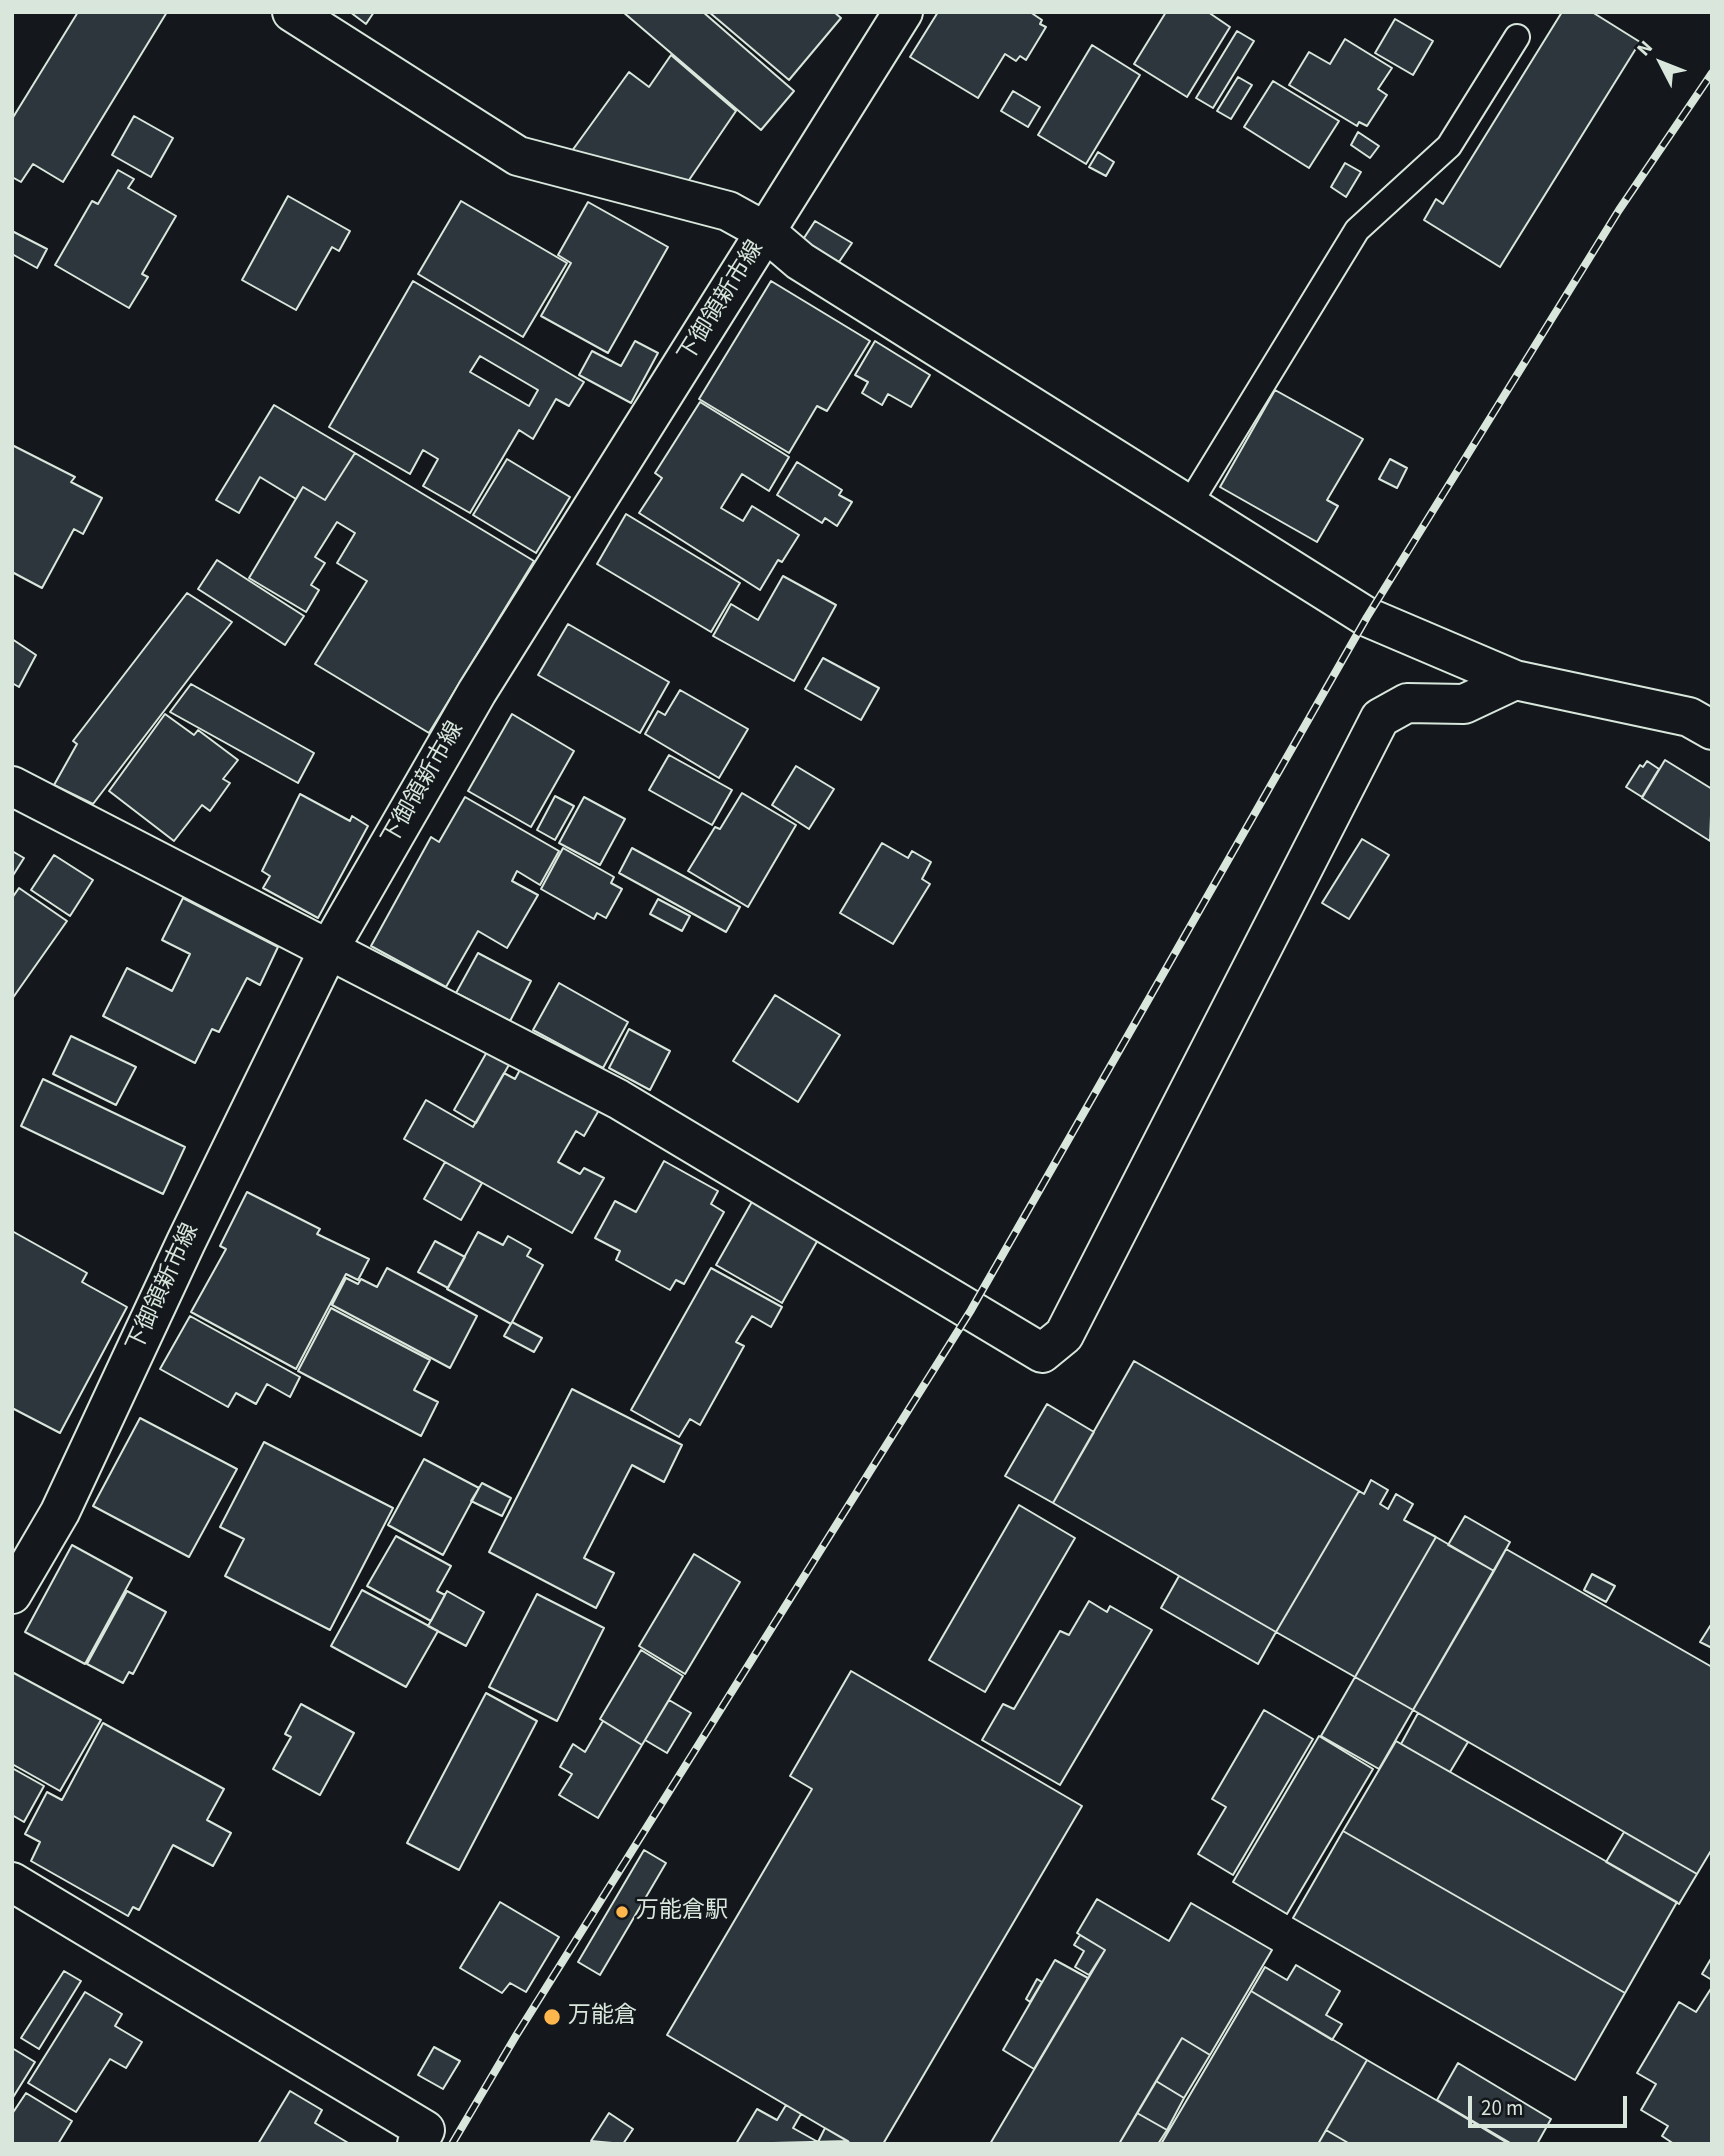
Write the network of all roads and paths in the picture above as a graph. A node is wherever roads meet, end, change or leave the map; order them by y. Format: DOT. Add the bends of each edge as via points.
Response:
graph roads {
  1 [pos="292,12"];
  2 [pos="903,12"];
  3 [pos="1517,37"];
  4 [pos="766,232"];
  5 [pos="1190,503"];
  6 [pos="1514,680"];
  7 [pos="1712,730"];
  8 [pos="12,786"];
  9 [pos="329,949"];
  10 [pos="12,1594"];
  11 [pos="12,1882"];
  12 [pos="417,2144"];
  1 -- 4 [label="street" via="518,156 728,211"];
  2 -- 4 [label="street, 下御領新市線"];
  3 -- 5 [label="lane" via="1449,146 1357,230"];
  4 -- 5 [label="street" via="800,261"];
  4 -- 9 [label="street, 下御領新市線" via="477,692"];
  5 -- 6 [label="street" via="1367,617"];
  6 -- 7 [label="street" via="1689,716"];
  6 -- 9 [label="street" via="1464,704 1407,703 1380,718 1064,1335 1042,1353 618,1099"];
  8 -- 9 [label="street"];
  9 -- 10 [label="street, 下御領新市線" via="60,1512"];
  11 -- 12 [label="street" via="425,2130"];
}
